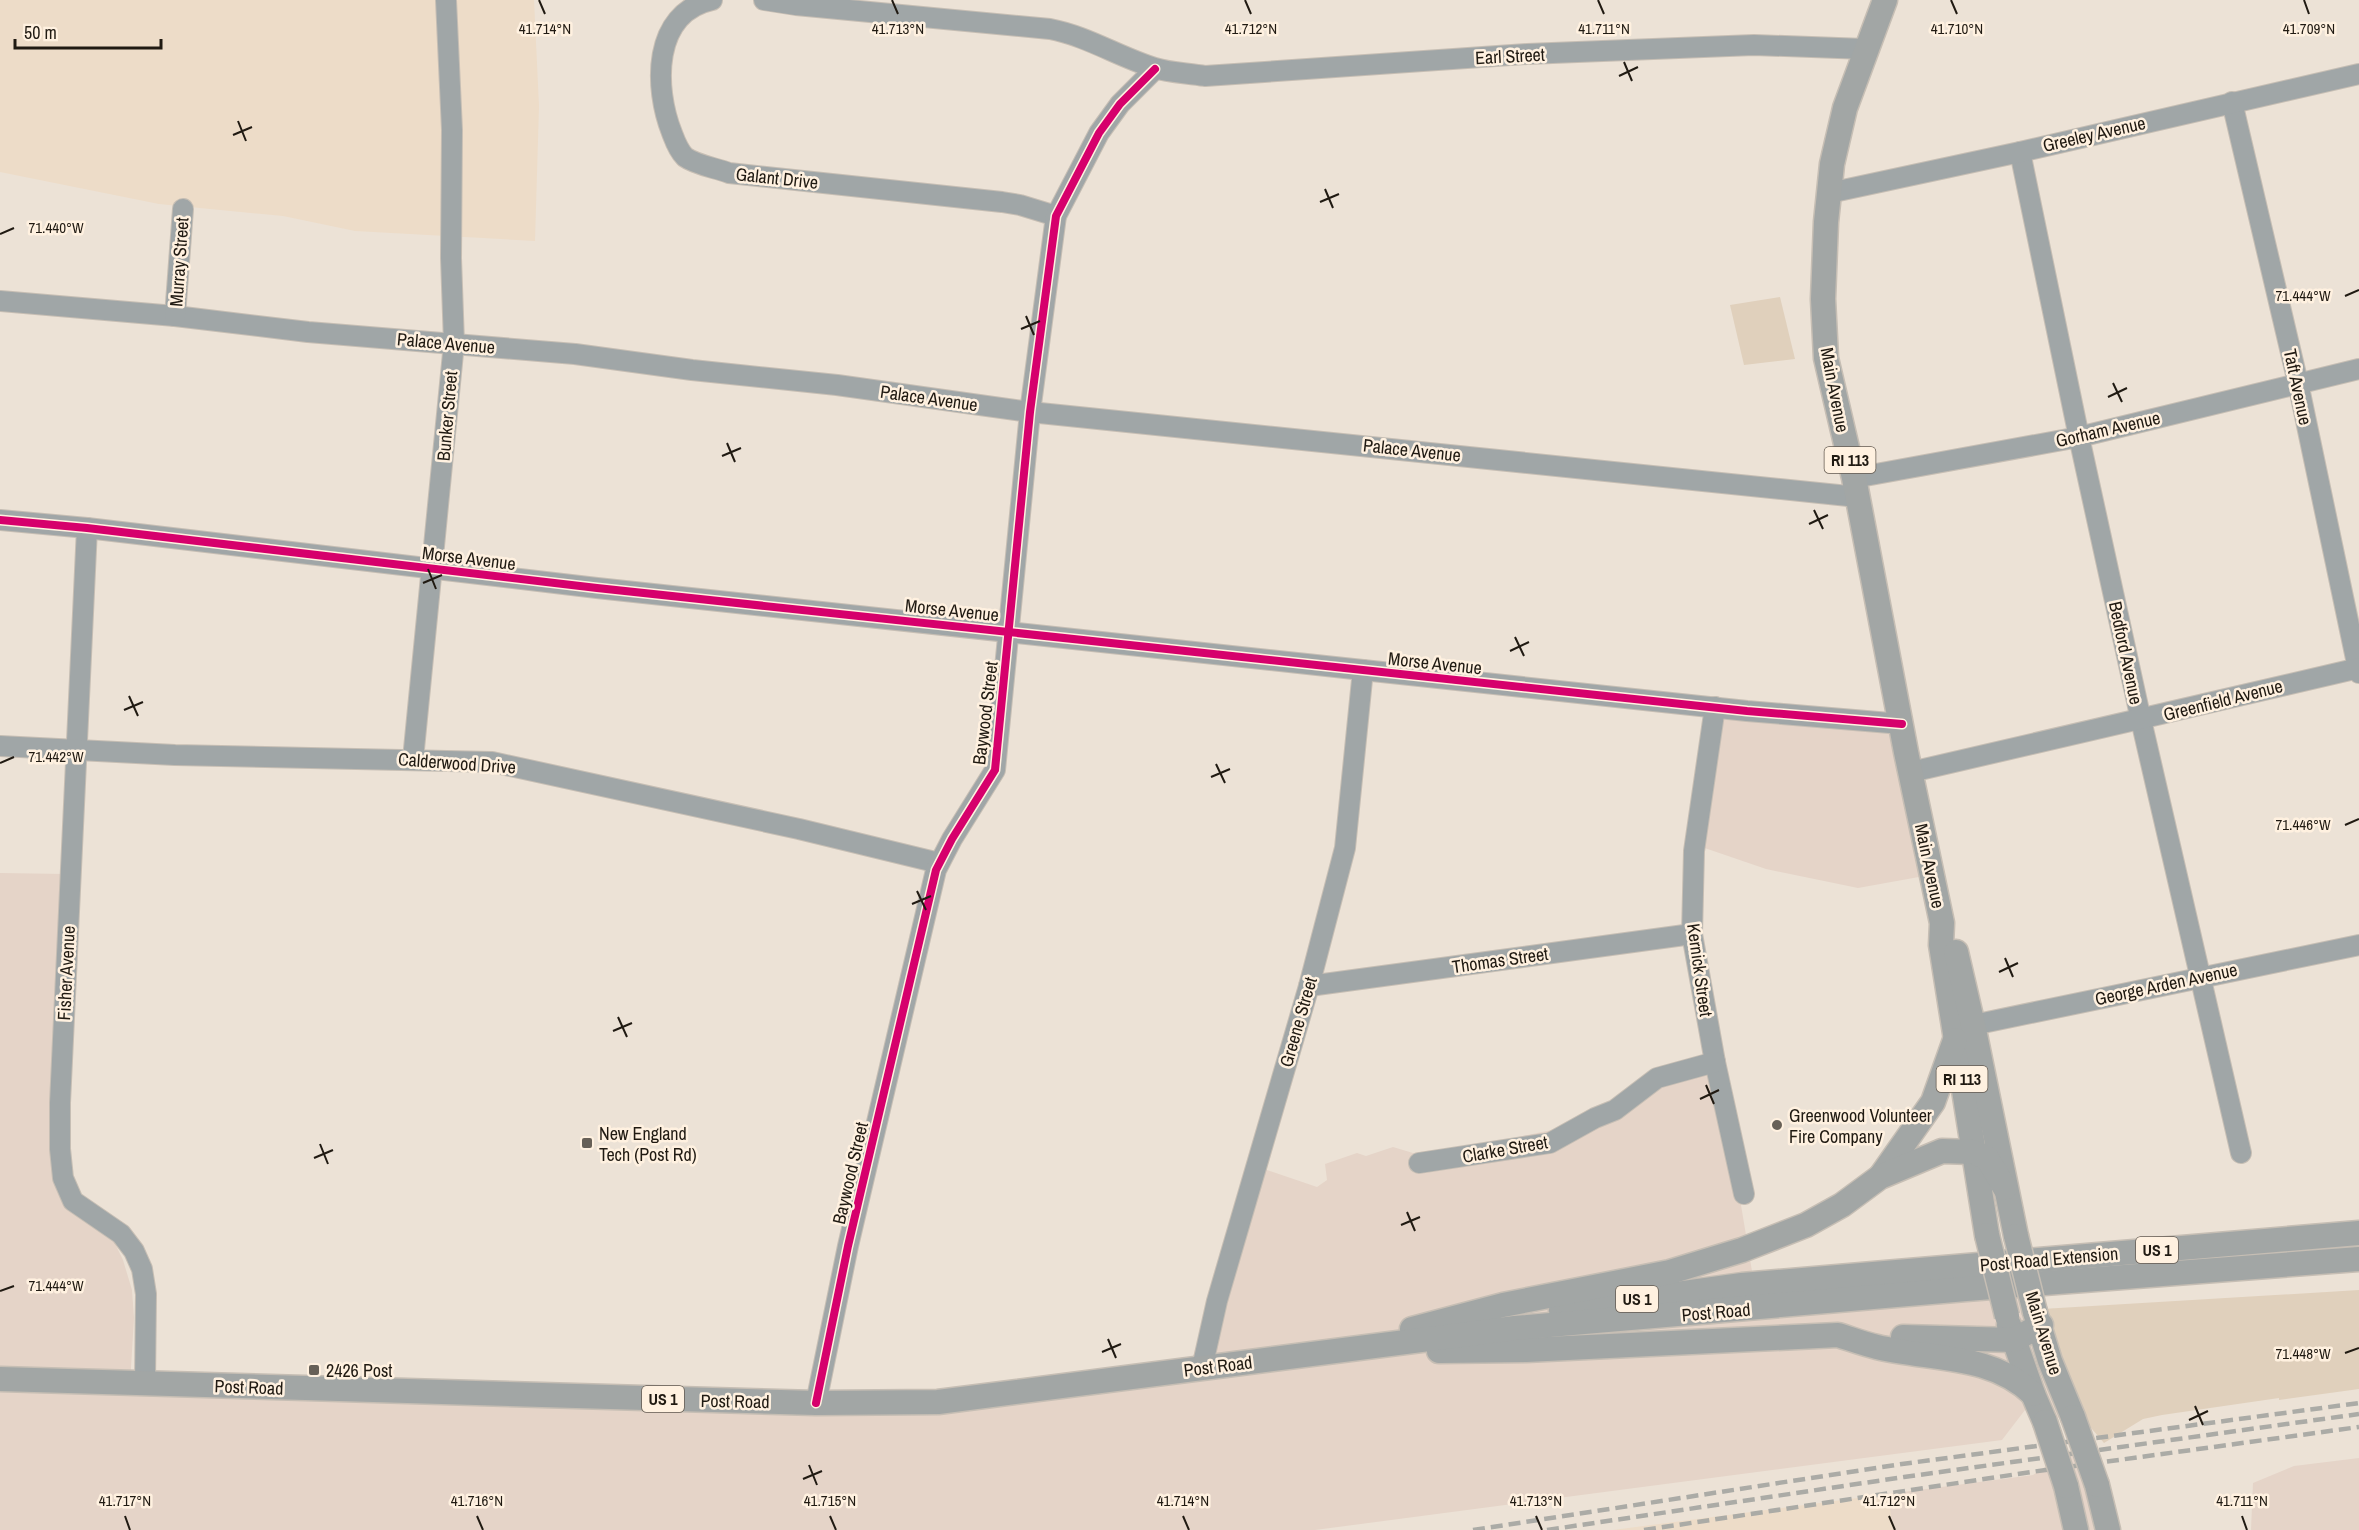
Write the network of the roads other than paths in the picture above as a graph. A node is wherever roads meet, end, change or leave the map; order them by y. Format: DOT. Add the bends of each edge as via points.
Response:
graph roads {
  1 [pos="446,0"];
  2 [pos="712,0"];
  3 [pos="764,0"];
  4 [pos="1885,0"];
  5 [pos="1865,49"];
  6 [pos="1155,69"];
  7 [pos="2359,74"];
  8 [pos="2232,102"];
  9 [pos="2020,152"];
  10 [pos="1829,192"];
  11 [pos="183,208"];
  12 [pos="1056,216"];
  13 [pos="0,301"];
  14 [pos="175,316"];
  15 [pos="454,343"];
  16 [pos="2359,369"];
  17 [pos="2298,383"];
  18 [pos="1030,412"];
  19 [pos="2079,437"];
  20 [pos="1856,487"];
  21 [pos="0,520"];
  22 [pos="87,528"];
  23 [pos="433,569"];
  24 [pos="1010,631"];
  25 [pos="1364,670"];
  26 [pos="2359,670"];
  27 [pos="1715,707"];
  28 [pos="2141,720"];
  29 [pos="1902,724"];
  30 [pos="0,746"];
  31 [pos="76,749"];
  32 [pos="414,759"];
  33 [pos="1911,772"];
  34 [pos="939,863"];
  35 [pos="1692,934"];
  36 [pos="2359,945"];
  37 [pos="2199,977"];
  38 [pos="1309,986"];
  39 [pos="1964,1033"];
  40 [pos="1715,1062"];
  41 [pos="1973,1152"];
  42 [pos="2241,1153"];
  43 [pos="1419,1163"];
  44 [pos="1881,1177"];
  45 [pos="2006,1188"];
  46 [pos="1744,1194"];
  47 [pos="2359,1233"];
  48 [pos="2359,1259"];
  49 [pos="1954,1267"];
  50 [pos="1966,1289"];
  51 [pos="2038,1318"];
  52 [pos="1838,1335"];
  53 [pos="2013,1340"];
  54 [pos="1323,1353"];
  55 [pos="1202,1368"];
  56 [pos="0,1379"];
  57 [pos="145,1384"];
  58 [pos="2033,1394"];
  59 [pos="816,1403"];
  60 [pos="2076,1530"];
  61 [pos="2108,1530"];
  1 -- 15 [label="street, Bunker Street"];
  2 -- 12 [label="street, Galant Drive" via="690,8 676,22 662,56 660,90 665,114 675,144 686,157 729,173 1002,202"];
  3 -- 6 [label="street" via="1050,29 1085,38"];
  4 -- 5 [label="main road, Main Avenue / RI 113"];
  5 -- 6 [label="street, Earl Street" via="1754,45 1527,54 1205,76"];
  5 -- 10 [label="main road, Main Avenue / RI 113" via="1845,108"];
  6 -- 12 [label="street, Baywood Street" via="1120,104 1099,133"];
  7 -- 8 [label="street, Greeley Avenue"];
  8 -- 9 [label="street, Greeley Avenue"];
  8 -- 17 [label="street, Taft Avenue"];
  9 -- 10 [label="street, Greeley Avenue"];
  9 -- 19 [label="street, Bedford Avenue"];
  10 -- 20 [label="main road, Main Avenue / RI 113" via="1823,299 1826,358"];
  11 -- 14 [label="street, Murray Street"];
  12 -- 18 [label="street, Baywood Street"];
  13 -- 14 [label="street, Palace Avenue"];
  14 -- 15 [label="street, Palace Avenue" via="308,332"];
  15 -- 18 [label="street, Palace Avenue" via="575,354"];
  15 -- 23 [label="street, Bunker Street"];
  16 -- 17 [label="street, Gorham Avenue"];
  17 -- 19 [label="street, Gorham Avenue"];
  17 -- 26 [label="street, Taft Avenue"];
  18 -- 20 [label="street, Palace Avenue"];
  18 -- 24 [label="street, Baywood Street"];
  19 -- 20 [label="street, Gorham Avenue"];
  19 -- 28 [label="street, Bedford Avenue"];
  20 -- 29 [label="main road, Main Avenue / RI 113"];
  21 -- 22 [label="street, Morse Avenue"];
  22 -- 23 [label="street, Morse Avenue"];
  22 -- 31 [label="street, Fisher Avenue"];
  23 -- 24 [label="street, Morse Avenue"];
  23 -- 32 [label="street, Bunker Street"];
  24 -- 25 [label="street, Morse Avenue"];
  24 -- 34 [label="street, Baywood Street" via="994,770"];
  25 -- 27 [label="street, Morse Avenue"];
  25 -- 38 [label="street, Greene Street" via="1345,848"];
  26 -- 28 [label="street, Greenfield Avenue"];
  27 -- 29 [label="street, Morse Avenue"];
  27 -- 35 [label="street, Kernick Street" via="1694,851"];
  28 -- 33 [label="street, Greenfield Avenue"];
  28 -- 37 [label="street, Bedford Avenue"];
  29 -- 33 [label="main road, Main Avenue / RI 113"];
  30 -- 31 [label="street, Calderwood Drive"];
  31 -- 32 [label="street, Calderwood Drive" via="175,755"];
  31 -- 57 [label="street, Fisher Avenue" via="60,1103 63,1178 73,1201 121,1234 142,1269 146,1294"];
  32 -- 34 [label="street, Calderwood Drive" via="492,762 525,768"];
  33 -- 39 [label="main road, Main Avenue / RI 113" via="1942,923 1941,945"];
  34 -- 59 [label="street, Baywood Street" via="858,1202"];
  35 -- 38 [label="street, Thomas Street"];
  35 -- 40 [label="street, Kernick Street"];
  36 -- 37 [label="street, George Arden Avenue"];
  37 -- 39 [label="street, George Arden Avenue"];
  37 -- 42 [label="street, Bedford Avenue"];
  38 -- 55 [label="street, Greene Street" via="1217,1301"];
  39 -- 41 [label="main road, Main Avenue / RI 113"];
  39 -- 44 [label="main road" via="1933,1102"];
  39 -- 45 [label="main road, Main Avenue / RI 113"];
  40 -- 43 [label="street, Clarke Street" via="1657,1078 1615,1110 1550,1143"];
  40 -- 46 [label="street, Kernick Street"];
  41 -- 44 [label="main road" via="1942,1151"];
  41 -- 45 [label="main road" via="1988,1158"];
  41 -- 53 [label="main road, Main Avenue / RI 113, bridge" via="1987,1235"];
  44 -- 54 [label="main road" via="1806,1225 1732,1253 1670,1272 1503,1305"];
  45 -- 51 [label="main road, Main Avenue / RI 113, bridge"];
  47 -- 49 [label="main road, Post Road Extension / US 1"];
  48 -- 50 [label="main road, Post Road Extension / US 1"];
  49 -- 54 [label="main road, Post Road / US 1" via="1742,1286 1587,1306"];
  50 -- 54 [label="main road, Post Road / US 1" via="1515,1328"];
  51 -- 53 [label="main road"];
  51 -- 61 [label="main road, Main Avenue / RI 113, bridge" via="2050,1361 2097,1485"];
  52 -- 53 [label="main road"];
  52 -- 54 [label="main road" via="1526,1350"];
  52 -- 58 [label="main road" via="1878,1348 1929,1354 1996,1370 2019,1380"];
  53 -- 58 [label="main road, Main Avenue / RI 113"];
  54 -- 55 [label="main road, Post Road / US 1"];
  55 -- 59 [label="main road, Post Road / US 1" via="938,1402"];
  56 -- 57 [label="main road, Post Road / US 1"];
  57 -- 59 [label="main road, Post Road / US 1"];
  58 -- 60 [label="main road, Main Avenue / RI 113, bridge" via="2066,1486"];
}
